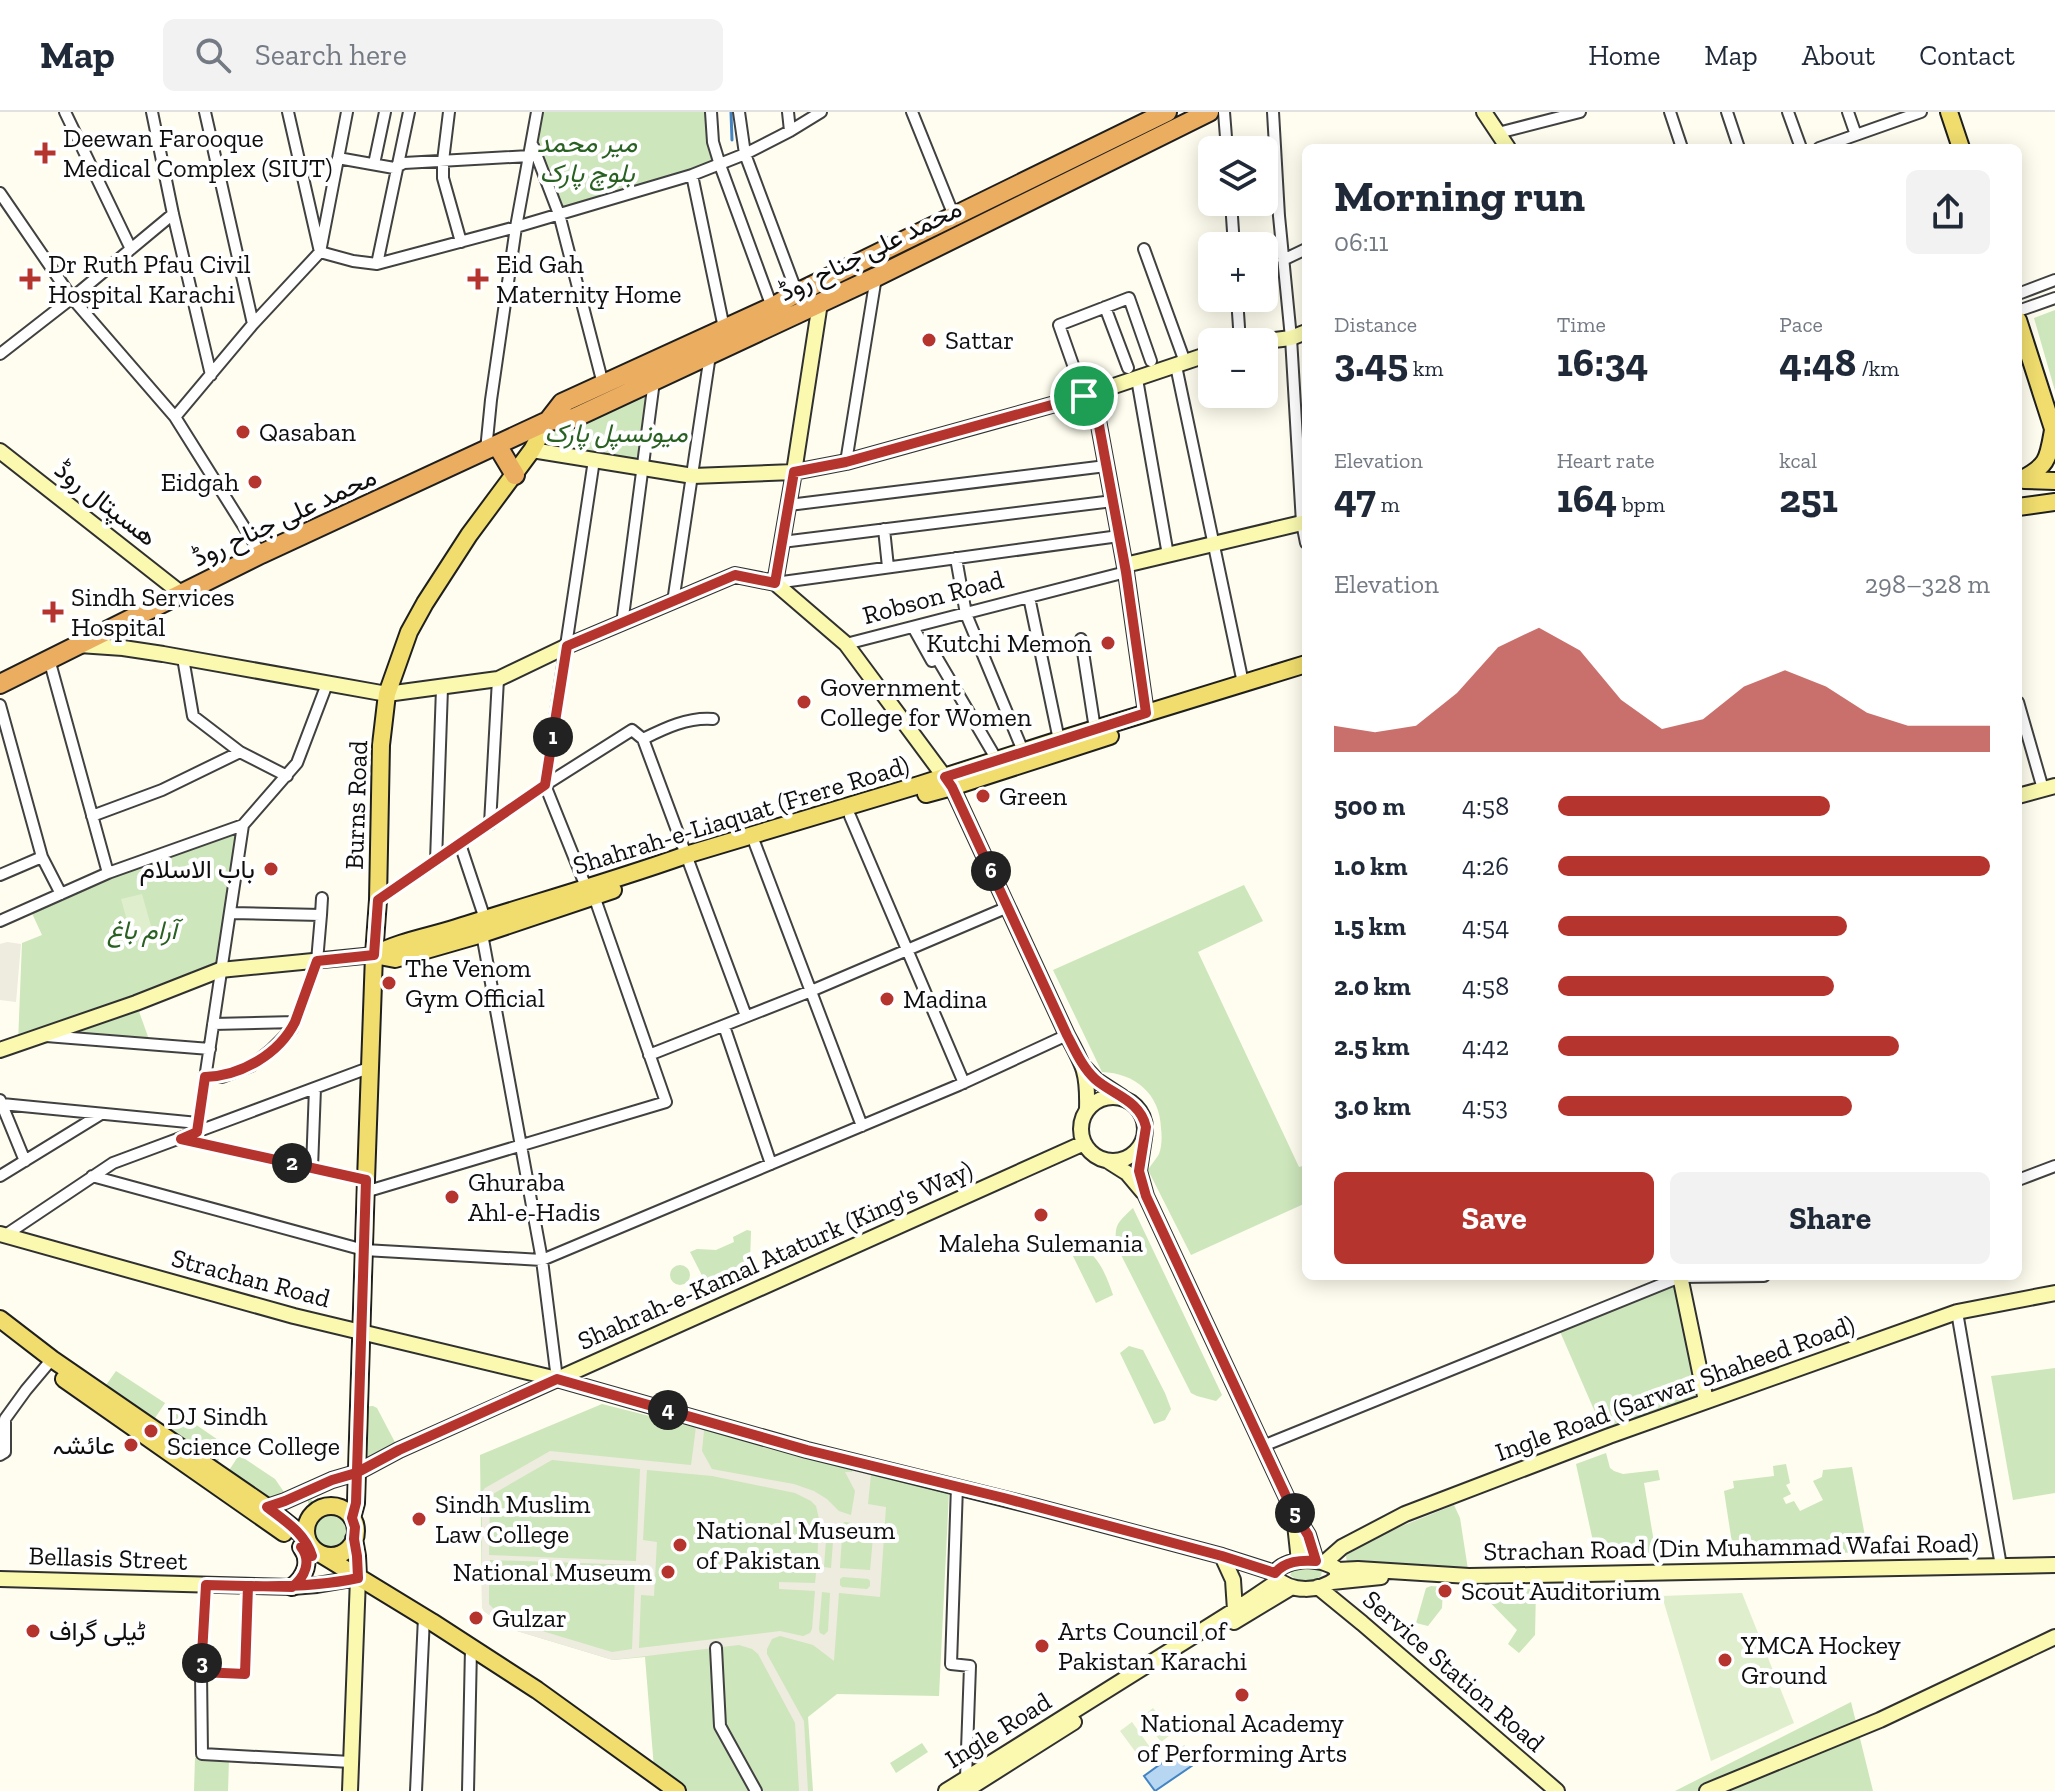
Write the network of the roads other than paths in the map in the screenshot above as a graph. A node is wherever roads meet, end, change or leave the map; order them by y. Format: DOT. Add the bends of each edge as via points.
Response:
graph roads {
  1 [pos="65,112"];
  2 [pos="152,112"];
  3 [pos="205,112"];
  4 [pos="288,112"];
  5 [pos="347,112"];
  6 [pos="385,112"];
  7 [pos="409,112"];
  8 [pos="449,112"];
  9 [pos="537,112"];
  10 [pos="711,112"];
  11 [pos="739,112"];
  12 [pos="788,112"];
  13 [pos="821,112"];
  14 [pos="912,112"];
  15 [pos="1167,112"];
  16 [pos="1209,112"];
  17 [pos="1224,112"];
  18 [pos="1273,112"];
  19 [pos="1484,112"];
  20 [pos="1580,112"];
  21 [pos="1670,112"];
  22 [pos="1727,112"];
  23 [pos="1788,112"];
  24 [pos="1848,112"];
  25 [pos="1921,112"];
  26 [pos="1949,112"];
  27 [pos="790,131"];
  28 [pos="1498,133"];
  29 [pos="1856,135"];
  30 [pos="1226,136"];
  31 [pos="1505,144"];
  32 [pos="1681,144"];
  33 [pos="1738,144"];
  34 [pos="1800,144"];
  35 [pos="1830,144"];
  36 [pos="1960,144"];
  37 [pos="531,150"];
  38 [pos="745,154"];
  39 [pos="338,158"];
  40 [pos="443,161"];
  41 [pos="374,164"];
  42 [pos="720,165"];
  43 [pos="398,166"];
  44 [pos="692,175"];
  45 [pos="0,193"];
  46 [pos="173,214"];
  47 [pos="559,214"];
  48 [pos="954,216"];
  49 [pos="516,227"];
  50 [pos="461,242"];
  51 [pos="131,249"];
  52 [pos="1144,249"];
  53 [pos="1302,251"];
  54 [pos="320,252"];
  55 [pos="1283,260"];
  56 [pos="377,264"];
  57 [pos="876,277"];
  58 [pos="2055,280"];
  59 [pos="2022,292"];
  60 [pos="797,293"];
  61 [pos="72,298"];
  62 [pos="2055,298"];
  63 [pos="820,303"];
  64 [pos="772,307"];
  65 [pos="1105,307"];
  66 [pos="2022,310"];
  67 [pos="253,324"];
  68 [pos="724,328"];
  69 [pos="2022,332"];
  70 [pos="1302,334"];
  71 [pos="1291,338"];
  72 [pos="1278,340"];
  73 [pos="0,354"];
  74 [pos="710,355"];
  75 [pos="1198,358"];
  76 [pos="1151,361"];
  77 [pos="1181,364"];
  78 [pos="1132,373"];
  79 [pos="211,375"];
  80 [pos="654,381"];
  81 [pos="603,384"];
  82 [pos="1088,394"];
  83 [pos="175,417"];
  84 [pos="548,421"];
  85 [pos="2054,432"];
  86 [pos="491,448"];
  87 [pos="532,450"];
  88 [pos="0,451"];
  89 [pos="594,460"];
  90 [pos="846,462"];
  91 [pos="1106,466"];
  92 [pos="643,469"];
  93 [pos="794,472"];
  94 [pos="515,475"];
  95 [pos="693,476"];
  96 [pos="2022,479"];
  97 [pos="2022,480"];
  98 [pos="2055,481"];
  99 [pos="1302,495"];
  100 [pos="1113,501"];
  101 [pos="2055,502"];
  102 [pos="789,505"];
  103 [pos="2022,506"];
  104 [pos="1302,523"];
  105 [pos="884,529"];
  106 [pos="1119,536"];
  107 [pos="782,542"];
  108 [pos="1213,544"];
  109 [pos="261,554"];
  110 [pos="1168,555"];
  111 [pos="956,558"];
  112 [pos="888,567"];
  113 [pos="1126,568"];
  114 [pos="775,583"];
  115 [pos="182,594"];
  116 [pos="1029,597"];
  117 [pos="673,602"];
  118 [pos="966,614"];
  119 [pos="622,624"];
  120 [pos="913,627"];
  121 [pos="1081,639"];
  122 [pos="846,644"];
  123 [pos="78,645"];
  124 [pos="567,646"];
  125 [pos="183,658"];
  126 [pos="49,659"];
  127 [pos="1302,665"];
  128 [pos="1302,676"];
  129 [pos="498,679"];
  130 [pos="1243,683"];
  131 [pos="0,684"];
  132 [pos="327,684"];
  133 [pos="442,688"];
  134 [pos="387,694"];
  135 [pos="0,705"];
  136 [pos="1146,713"];
  137 [pos="2022,713"];
  138 [pos="713,719"];
  139 [pos="1095,729"];
  140 [pos="643,739"];
  141 [pos="1059,740"];
  142 [pos="1023,751"];
  143 [pos="240,752"];
  144 [pos="997,760"];
  145 [pos="287,776"];
  146 [pos="948,782"];
  147 [pos="545,785"];
  148 [pos="2049,787"];
  149 [pos="2022,795"];
  150 [pos="92,816"];
  151 [pos="850,816"];
  152 [pos="490,824"];
  153 [pos="243,825"];
  154 [pos="460,844"];
  155 [pos="755,844"];
  156 [pos="42,857"];
  157 [pos="688,860"];
  158 [pos="436,861"];
  159 [pos="108,873"];
  160 [pos="0,875"];
  161 [pos="590,892"];
  162 [pos="61,894"];
  163 [pos="322,898"];
  164 [pos="378,900"];
  165 [pos="1008,907"];
  166 [pos="230,913"];
  167 [pos="321,915"];
  168 [pos="0,921"];
  169 [pos="483,926"];
  170 [pos="907,950"];
  171 [pos="374,955"];
  172 [pos="317,961"];
  173 [pos="220,970"];
  174 [pos="811,991"];
  175 [pos="746,1016"];
  176 [pos="295,1022"];
  177 [pos="213,1024"];
  178 [pos="724,1026"];
  179 [pos="1067,1035"];
  180 [pos="40,1036"];
  181 [pos="210,1049"];
  182 [pos="0,1050"];
  183 [pos="649,1055"];
  184 [pos="371,1067"];
  185 [pos="1085,1068"];
  186 [pos="205,1077"];
  187 [pos="964,1083"];
  188 [pos="315,1088"];
  189 [pos="1127,1100"];
  190 [pos="1,1102"];
  191 [pos="1087,1109"];
  192 [pos="101,1114"];
  193 [pos="862,1126"];
  194 [pos="198,1128"];
  195 [pos="1144,1138"];
  196 [pos="181,1139"];
  197 [pos="1084,1143"];
  198 [pos="522,1146"];
  199 [pos="25,1161"];
  200 [pos="1108,1161"];
  201 [pos="771,1164"];
  202 [pos="2055,1166"];
  203 [pos="312,1168"];
  204 [pos="0,1176"];
  205 [pos="92,1176"];
  206 [pos="2022,1178"];
  207 [pos="365,1186"];
  208 [pos="1146,1196"];
  209 [pos="1,1236"];
  210 [pos="364,1250"];
  211 [pos="542,1260"];
  212 [pos="1670,1280"];
  213 [pos="1681,1280"];
  214 [pos="2055,1293"];
  215 [pos="1957,1312"];
  216 [pos="0,1319"];
  217 [pos="0,1331"];
  218 [pos="361,1332"];
  219 [pos="49,1363"];
  220 [pos="557,1379"];
  221 [pos="1706,1401"];
  222 [pos="0,1407"];
  223 [pos="5,1419"];
  224 [pos="1263,1446"];
  225 [pos="0,1455"];
  226 [pos="356,1473"];
  227 [pos="957,1486"];
  228 [pos="267,1507"];
  229 [pos="1293,1511"];
  230 [pos="352,1518"];
  231 [pos="354,1539"];
  232 [pos="310,1548"];
  233 [pos="1222,1556"];
  234 [pos="1299,1561"];
  235 [pos="2055,1565"];
  236 [pos="2001,1566"];
  237 [pos="1326,1572"];
  238 [pos="0,1579"];
  239 [pos="355,1580"];
  240 [pos="1282,1580"];
  241 [pos="206,1585"];
  242 [pos="248,1586"];
  243 [pos="292,1587"];
  244 [pos="1235,1610"];
  245 [pos="424,1619"];
  246 [pos="2055,1637"];
  247 [pos="716,1648"];
  248 [pos="471,1650"];
  249 [pos="201,1672"];
  250 [pos="351,1762"];
  251 [pos="966,1784"];
  252 [pos="350,1791"];
  253 [pos="416,1791"];
  254 [pos="468,1791"];
  255 [pos="661,1791"];
  256 [pos="677,1791"];
  257 [pos="756,1791"];
  258 [pos="946,1791"];
  259 [pos="1557,1791"];
  260 [pos="1707,1791"];
  1 -- 51 [label="street"];
  2 -- 46 [label="street"];
  3 -- 67 [label="street"];
  4 -- 54 [label="street"];
  5 -- 39 [label="street"];
  6 -- 41 [label="street"];
  7 -- 43 [label="street"];
  8 -- 40 [label="street"];
  9 -- 37 [label="street"];
  10 -- 42 [label="street"];
  11 -- 38 [label="street"];
  12 -- 27 [label="street"];
  13 -- 27 [label="street"];
  14 -- 48 [label="street"];
  15 -- 48 [label="highway, محمد علی جناح روڈ"];
  16 -- 57 [label="highway, محمد علی جناح روڈ"];
  17 -- 30 [label="street"];
  18 -- 55 [label="street"];
  19 -- 28 [label="main road"];
  20 -- 28 [label="street"];
  21 -- 32 [label="street"];
  22 -- 33 [label="street"];
  23 -- 34 [label="street"];
  24 -- 29 [label="street"];
  25 -- 29 [label="street"];
  26 -- 36 [label="main road"];
  27 -- 38 [label="street"];
  28 -- 31 [label="main road"];
  29 -- 35 [label="street"];
  37 -- 40 [label="street"];
  37 -- 47 [label="street"];
  37 -- 49 [label="street"];
  38 -- 42 [label="street"];
  38 -- 60 [label="street"];
  39 -- 41 [label="street"];
  39 -- 54 [label="street"];
  40 -- 43 [label="street"];
  40 -- 50 [label="street"];
  41 -- 43 [label="street"];
  42 -- 44 [label="street"];
  42 -- 64 [label="street"];
  43 -- 56 [label="street"];
  44 -- 47 [label="street"];
  44 -- 68 [label="street"];
  45 -- 61 [label="street"];
  46 -- 51 [label="street"];
  46 -- 79 [label="street"];
  47 -- 49 [label="street"];
  47 -- 81 [label="street"];
  48 -- 60 [label="highway, محمد علی جناح روڈ"];
  49 -- 50 [label="street"];
  49 -- 86 [label="street" via="491,400"];
  50 -- 56 [label="street"];
  51 -- 61 [label="street"];
  52 -- 77 [label="street"];
  53 -- 55 [label="street"];
  54 -- 56 [label="street"];
  54 -- 67 [label="street"];
  55 -- 71 [label="street"];
  57 -- 63 [label="highway, محمد علی جناح روڈ"];
  57 -- 90 [label="street"];
  58 -- 59 [label="street"];
  60 -- 64 [label="highway, محمد علی جناح روڈ"];
  61 -- 73 [label="street"];
  61 -- 83 [label="street"];
  62 -- 66 [label="street"];
  63 -- 74 [label="highway, محمد علی جناح روڈ"];
  63 -- 93 [label="main road"];
  64 -- 68 [label="highway, محمد علی جناح روڈ"];
  65 -- 76 [label="street" via="1129,298"];
  65 -- 78 [label="street"];
  65 -- 82 [label="street" via="1059,325"];
  67 -- 79 [label="street"];
  68 -- 81 [label="highway, محمد علی جناح روڈ"];
  69 -- 85 [label="main road"];
  70 -- 71 [label="main road"];
  71 -- 72 [label="main road"];
  71 -- 99 [label="street"];
  74 -- 80 [label="highway, محمد علی جناح روڈ"];
  74 -- 95 [label="street"];
  75 -- 77 [label="main road"];
  77 -- 78 [label="main road"];
  77 -- 108 [label="street"];
  78 -- 82 [label="main road"];
  78 -- 110 [label="street"];
  79 -- 83 [label="street"];
  80 -- 84 [label="highway, محمد علی جناح روڈ" via="574,418"];
  80 -- 92 [label="street"];
  81 -- 84 [label="highway, محمد علی جناح روڈ" via="562,403"];
  82 -- 90 [label="main road"];
  82 -- 91 [label="main road"];
  83 -- 109 [label="street"];
  84 -- 86 [label="highway, محمد علی جناح روڈ"];
  84 -- 87 [label="main road, Burns Road"];
  85 -- 96 [label="main road" via="2049,456 2038,471"];
  86 -- 94 [label="highway"];
  86 -- 109 [label="highway, محمد علی جناح روڈ"];
  87 -- 89 [label="main road"];
  87 -- 94 [label="main road, Burns Road"];
  88 -- 115 [label="main road, ھسپتال روڈ"];
  89 -- 92 [label="main road"];
  89 -- 124 [label="street"];
  90 -- 93 [label="main road"];
  91 -- 100 [label="main road"];
  91 -- 102 [label="street"];
  92 -- 95 [label="main road"];
  92 -- 119 [label="street"];
  93 -- 95 [label="main road"];
  93 -- 102 [label="main road"];
  94 -- 134 [label="main road, Burns Road" via="425,603"];
  95 -- 117 [label="street"];
  97 -- 98 [label="main road"];
  100 -- 105 [label="street"];
  100 -- 106 [label="main road"];
  101 -- 103 [label="main road"];
  102 -- 107 [label="main road"];
  104 -- 108 [label="main road, Robson Road"];
  105 -- 107 [label="street"];
  105 -- 112 [label="street"];
  106 -- 111 [label="street"];
  106 -- 113 [label="main road"];
  107 -- 114 [label="main road"];
  108 -- 110 [label="main road, Robson Road"];
  108 -- 130 [label="street"];
  109 -- 115 [label="highway, محمد علی جناح روڈ"];
  110 -- 113 [label="main road, Robson Road"];
  111 -- 112 [label="street"];
  111 -- 118 [label="street"];
  112 -- 114 [label="street"];
  113 -- 116 [label="street, Robson Road"];
  113 -- 136 [label="main road"];
  114 -- 117 [label="main road, Robson Road" via="735,575"];
  114 -- 122 [label="main road, Robson Road"];
  115 -- 123 [label="highway, محمد علی جناح روڈ"];
  116 -- 118 [label="street, Robson Road"];
  116 -- 141 [label="street"];
  117 -- 119 [label="main road, Robson Road"];
  118 -- 120 [label="street, Robson Road"];
  118 -- 142 [label="street"];
  119 -- 124 [label="main road, Robson Road"];
  120 -- 122 [label="street, Robson Road"];
  120 -- 144 [label="street"];
  121 -- 139 [label="street"];
  122 -- 146 [label="main road"];
  123 -- 125 [label="main road, Robson Road"];
  123 -- 126 [label="highway, محمد علی جناح روڈ"];
  124 -- 129 [label="main road, Robson Road"];
  124 -- 147 [label="street"];
  125 -- 132 [label="main road, Robson Road"];
  125 -- 143 [label="street" via="193,716"];
  126 -- 131 [label="highway, محمد علی جناح روڈ"];
  126 -- 150 [label="street"];
  127 -- 130 [label="main road, Shahrah-e-Liaquat (Frere Road)"];
  128 -- 146 [label="main road, Shahrah-e-Liaquat (Frere Road)"];
  129 -- 133 [label="main road, Robson Road"];
  129 -- 152 [label="street"];
  130 -- 136 [label="main road, Shahrah-e-Liaquat (Frere Road)"];
  132 -- 134 [label="main road, Robson Road"];
  132 -- 145 [label="street"];
  133 -- 134 [label="main road, Robson Road"];
  133 -- 158 [label="street"];
  134 -- 164 [label="main road, Burns Road"];
  135 -- 156 [label="street"];
  136 -- 139 [label="main road, Shahrah-e-Liaquat (Frere Road)"];
  137 -- 148 [label="street"];
  138 -- 140 [label="street" via="680,723"];
  139 -- 141 [label="main road, Shahrah-e-Liaquat (Frere Road)"];
  140 -- 147 [label="street" via="632,730"];
  140 -- 157 [label="street"];
  141 -- 142 [label="main road, Shahrah-e-Liaquat (Frere Road)"];
  142 -- 144 [label="main road, Shahrah-e-Liaquat (Frere Road)"];
  143 -- 145 [label="street"];
  143 -- 150 [label="street"];
  144 -- 146 [label="main road, Shahrah-e-Liaquat (Frere Road)"];
  145 -- 153 [label="street"];
  146 -- 151 [label="main road, Shahrah-e-Liaquat (Frere Road)"];
  146 -- 157 [label="main road, Shahrah-e-Liaquat (Frere Road)"];
  146 -- 165 [label="main road"];
  147 -- 152 [label="street"];
  147 -- 161 [label="street"];
  148 -- 149 [label="main road"];
  150 -- 159 [label="street"];
  151 -- 155 [label="main road, Shahrah-e-Liaquat (Frere Road)"];
  151 -- 170 [label="street"];
  152 -- 154 [label="street"];
  153 -- 159 [label="street"];
  153 -- 166 [label="street"];
  154 -- 158 [label="street"];
  154 -- 169 [label="street"];
  155 -- 157 [label="main road, Shahrah-e-Liaquat (Frere Road)"];
  155 -- 174 [label="street"];
  156 -- 160 [label="street"];
  156 -- 162 [label="street"];
  157 -- 161 [label="main road, Shahrah-e-Liaquat (Frere Road)"];
  157 -- 175 [label="street"];
  158 -- 164 [label="street"];
  159 -- 162 [label="street"];
  161 -- 169 [label="main road, Shahrah-e-Liaquat (Frere Road)"];
  161 -- 183 [label="street"];
  162 -- 168 [label="street"];
  163 -- 167 [label="street"];
  164 -- 171 [label="main road, Burns Road"];
  165 -- 170 [label="street"];
  165 -- 179 [label="main road"];
  166 -- 167 [label="street"];
  166 -- 173 [label="street"];
  167 -- 172 [label="street"];
  169 -- 171 [label="main road, Shahrah-e-Liaquat (Frere Road)" via="390,946"];
  169 -- 198 [label="street"];
  170 -- 174 [label="street"];
  170 -- 187 [label="street"];
  171 -- 172 [label="main road, Shahrah-e-Liaquat (Frere Road)"];
  171 -- 184 [label="main road, Burns Road"];
  172 -- 173 [label="main road, Shahrah-e-Liaquat (Frere Road)"];
  172 -- 176 [label="street"];
  173 -- 177 [label="street"];
  173 -- 180 [label="main road, Shahrah-e-Liaquat (Frere Road)"];
  174 -- 175 [label="street"];
  174 -- 193 [label="street"];
  175 -- 178 [label="street"];
  176 -- 177 [label="street"];
  176 -- 186 [label="street" via="251,1066"];
  177 -- 181 [label="street"];
  178 -- 183 [label="street"];
  178 -- 201 [label="street"];
  179 -- 185 [label="main road"];
  179 -- 187 [label="street"];
  180 -- 181 [label="street"];
  180 -- 182 [label="main road, Shahrah-e-Liaquat (Frere Road)"];
  181 -- 186 [label="street"];
  183 -- 198 [label="street" via="666,1102"];
  184 -- 188 [label="street"];
  184 -- 207 [label="main road, Burns Road"];
  185 -- 189 [label="main road"];
  185 -- 191 [label="main road"];
  186 -- 194 [label="street"];
  187 -- 193 [label="street"];
  188 -- 194 [label="street"];
  188 -- 203 [label="street"];
  189 -- 191 [label="main road" via="1099,1099"];
  189 -- 195 [label="main road" via="1144,1120"];
  190 -- 192 [label="street"];
  190 -- 199 [label="street"];
  191 -- 197 [label="main road" via="1082,1119"];
  192 -- 194 [label="street"];
  192 -- 199 [label="street"];
  193 -- 201 [label="street"];
  194 -- 196 [label="street"];
  195 -- 200 [label="main road" via="1127,1159"];
  195 -- 208 [label="main road" via="1139,1171"];
  196 -- 203 [label="street"];
  196 -- 205 [label="street"];
  197 -- 200 [label="main road" via="1097,1158"];
  197 -- 220 [label="main road, Shahrah-e-Kamal Ataturk (King's Way)"];
  198 -- 207 [label="street"];
  198 -- 211 [label="street"];
  199 -- 204 [label="street"];
  200 -- 208 [label="main road" via="1127,1173"];
  201 -- 211 [label="street"];
  202 -- 206 [label="street"];
  203 -- 207 [label="street"];
  205 -- 209 [label="street"];
  205 -- 210 [label="street"];
  207 -- 210 [label="main road, Burns Road"];
  208 -- 224 [label="main road"];
  209 -- 218 [label="main road, Strachan Road"];
  210 -- 211 [label="street"];
  210 -- 218 [label="main road, Burns Road"];
  211 -- 220 [label="street"];
  212 -- 224 [label="street"];
  213 -- 221 [label="main road"];
  214 -- 215 [label="main road, Ingle Road (Sarwar Shaheed Road)"];
  215 -- 221 [label="main road, Ingle Road (Sarwar Shaheed Road)"];
  215 -- 236 [label="street"];
  216 -- 219 [label="main road"];
  217 -- 219 [label="main road"];
  218 -- 220 [label="main road, Strachan Road"];
  218 -- 226 [label="main road, Burns Road"];
  219 -- 223 [label="street"];
  219 -- 228 [label="main road"];
  219 -- 232 [label="main road"];
  220 -- 226 [label="main road, Shahrah-e-Kamal Ataturk (King's Way)"];
  220 -- 227 [label="main road, Strachan Road"];
  221 -- 237 [label="main road, Ingle Road (Sarwar Shaheed Road)" via="1405,1514 1342,1547"];
  222 -- 223 [label="street"];
  223 -- 225 [label="street" via="5,1452"];
  224 -- 229 [label="main road"];
  226 -- 228 [label="main road, Shahrah-e-Kamal Ataturk (King's Way)"];
  226 -- 230 [label="main road, Burns Road"];
  227 -- 233 [label="main road, Strachan Road"];
  227 -- 251 [label="street" via="951,1664 970,1666"];
  228 -- 232 [label="main road"];
  229 -- 234 [label="main road"];
  229 -- 237 [label="main road"];
  230 -- 231 [label="main road"];
  230 -- 232 [label="main road" via="335,1506 322,1508 308,1522"];
  231 -- 232 [label="main road" via="340,1554"];
  231 -- 239 [label="main road"];
  232 -- 239 [label="main road"];
  232 -- 243 [label="main road"];
  233 -- 240 [label="main road, Strachan Road"];
  233 -- 244 [label="main road" via="1235,1588"];
  234 -- 237 [label="main road"];
  234 -- 240 [label="main road" via="1281,1567"];
  235 -- 236 [label="main road, Strachan Road (Din Muhammad Wafai Road)"];
  236 -- 237 [label="main road, Strachan Road (Din Muhammad Wafai Road)" via="1409,1573 1358,1581"];
  237 -- 240 [label="main road" via="1309,1589"];
  237 -- 259 [label="main road, Service Station Road" via="1362,1623"];
  238 -- 241 [label="main road, Bellasis Street"];
  239 -- 243 [label="main road, Bellasis Street"];
  239 -- 245 [label="main road"];
  239 -- 250 [label="main road"];
  240 -- 244 [label="main road, Ingle Road"];
  240 -- 251 [label="main road, Ingle Road"];
  241 -- 242 [label="main road, Bellasis Street"];
  241 -- 249 [label="street"];
  242 -- 243 [label="main road, Bellasis Street"];
  242 -- 249 [label="street" via="245,1674"];
  244 -- 251 [label="main road, Ingle Road"];
  245 -- 248 [label="main road"];
  245 -- 253 [label="street"];
  246 -- 260 [label="main road" via="1880,1720"];
  247 -- 257 [label="street" via="720,1726"];
  248 -- 254 [label="street"];
  248 -- 255 [label="main road"];
  248 -- 256 [label="main road" via="537,1690"];
  249 -- 250 [label="street" via="202,1754"];
  250 -- 252 [label="main road"];
  251 -- 258 [label="main road, Ingle Road"];
}
